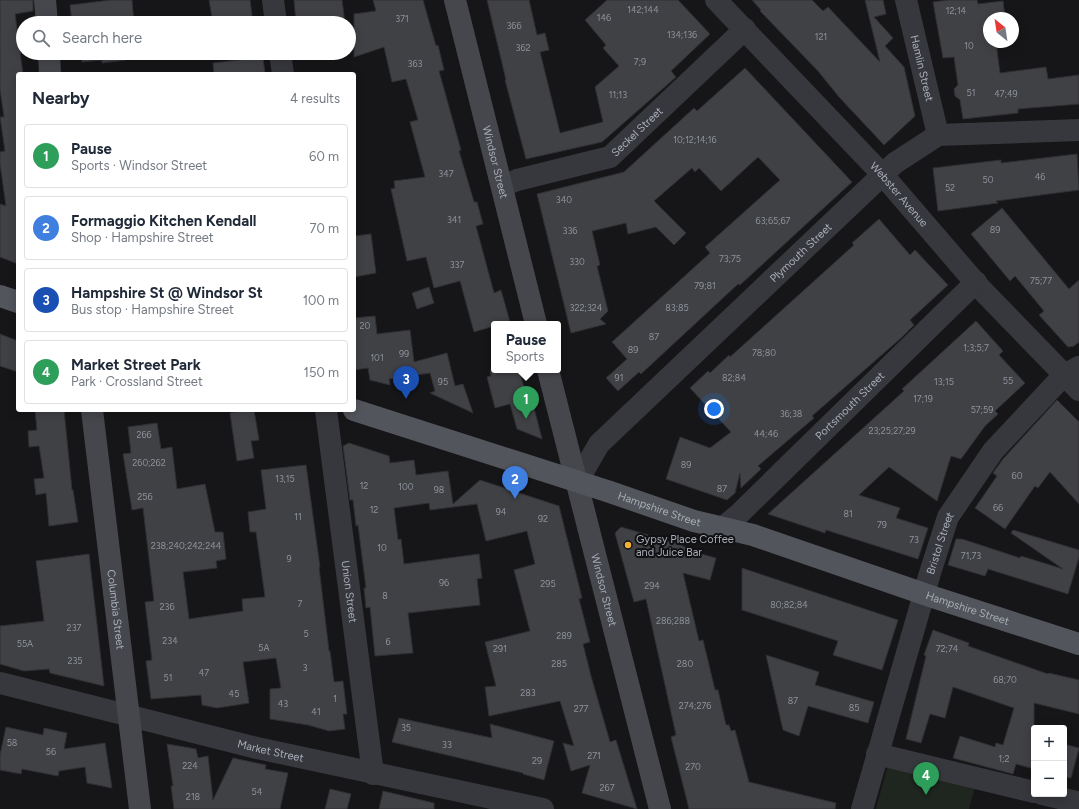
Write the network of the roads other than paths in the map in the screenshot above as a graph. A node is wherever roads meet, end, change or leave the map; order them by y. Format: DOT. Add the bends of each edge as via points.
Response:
graph roads {
  1 [pos="44,0"];
  2 [pos="273,0"];
  3 [pos="455,0"];
  4 [pos="716,0"];
  5 [pos="906,0"];
  6 [pos="47,16"];
  7 [pos="275,16"];
  8 [pos="745,29"];
  9 [pos="50,60"];
  10 [pos="281,60"];
  11 [pos="50,72"];
  12 [pos="283,72"];
  13 [pos="1079,130"];
  14 [pos="938,135"];
  15 [pos="882,174"];
  16 [pos="503,186"];
  17 [pos="976,282"];
  18 [pos="0,296"];
  19 [pos="16,301"];
  20 [pos="535,321"];
  21 [pos="1072,371"];
  22 [pos="549,373"];
  23 [pos="1079,390"];
  24 [pos="356,411"];
  25 [pos="92,412"];
  26 [pos="326,412"];
  27 [pos="577,482"];
  28 [pos="722,528"];
  29 [pos="924,594"];
  30 [pos="1079,644"];
  31 [pos="0,683"];
  32 [pos="130,716"];
  33 [pos="877,754"];
  34 [pos="373,774"];
  35 [pos="1031,791"];
  36 [pos="1055,797"];
  37 [pos="1077,802"];
  38 [pos="140,809"];
  39 [pos="543,809"];
  40 [pos="660,809"];
  41 [pos="862,809"];
  1 -- 6 [label="street"];
  2 -- 7 [label="street"];
  3 -- 16 [label="street, Windsor Street"];
  4 -- 8 [label="street, Webster Avenue"];
  5 -- 14 [label="street, Hamlin Street"];
  8 -- 15 [label="street, Webster Avenue"];
  8 -- 16 [label="street, Seckel Street" via="610,157 517,180"];
  9 -- 11 [label="street"];
  10 -- 12 [label="street"];
  13 -- 14 [label="street"];
  14 -- 15 [label="street, Plymouth Street"];
  15 -- 17 [label="street, Webster Avenue"];
  15 -- 27 [label="street, Plymouth Street" via="778,276 599,444"];
  16 -- 20 [label="street, Windsor Street"];
  17 -- 21 [label="street, Webster Avenue"];
  17 -- 28 [label="street, Portsmouth Street"];
  18 -- 19 [label="main road"];
  21 -- 23 [label="street, Webster Avenue"];
  21 -- 29 [label="street, Bristol Street" via="993,451 948,517"];
  22 -- 27 [label="street, Windsor Street"];
  24 -- 27 [label="main road, Hampshire Street"];
  25 -- 32 [label="street, Columbia Street"];
  26 -- 34 [label="street, Union Street"];
  27 -- 28 [label="main road, Hampshire Street"];
  27 -- 40 [label="street, Windsor Street"];
  28 -- 29 [label="main road, Hampshire Street" via="752,535"];
  29 -- 30 [label="main road, Hampshire Street"];
  29 -- 33 [label="street, Bristol Street"];
  31 -- 32 [label="street, Market Street"];
  32 -- 34 [label="street, Market Street"];
  32 -- 38 [label="street, Columbia Street"];
  33 -- 35 [label="street"];
  33 -- 41 [label="street, Bristol Street"];
  34 -- 39 [label="street, Market Street"];
  36 -- 37 [label="street"];
}
